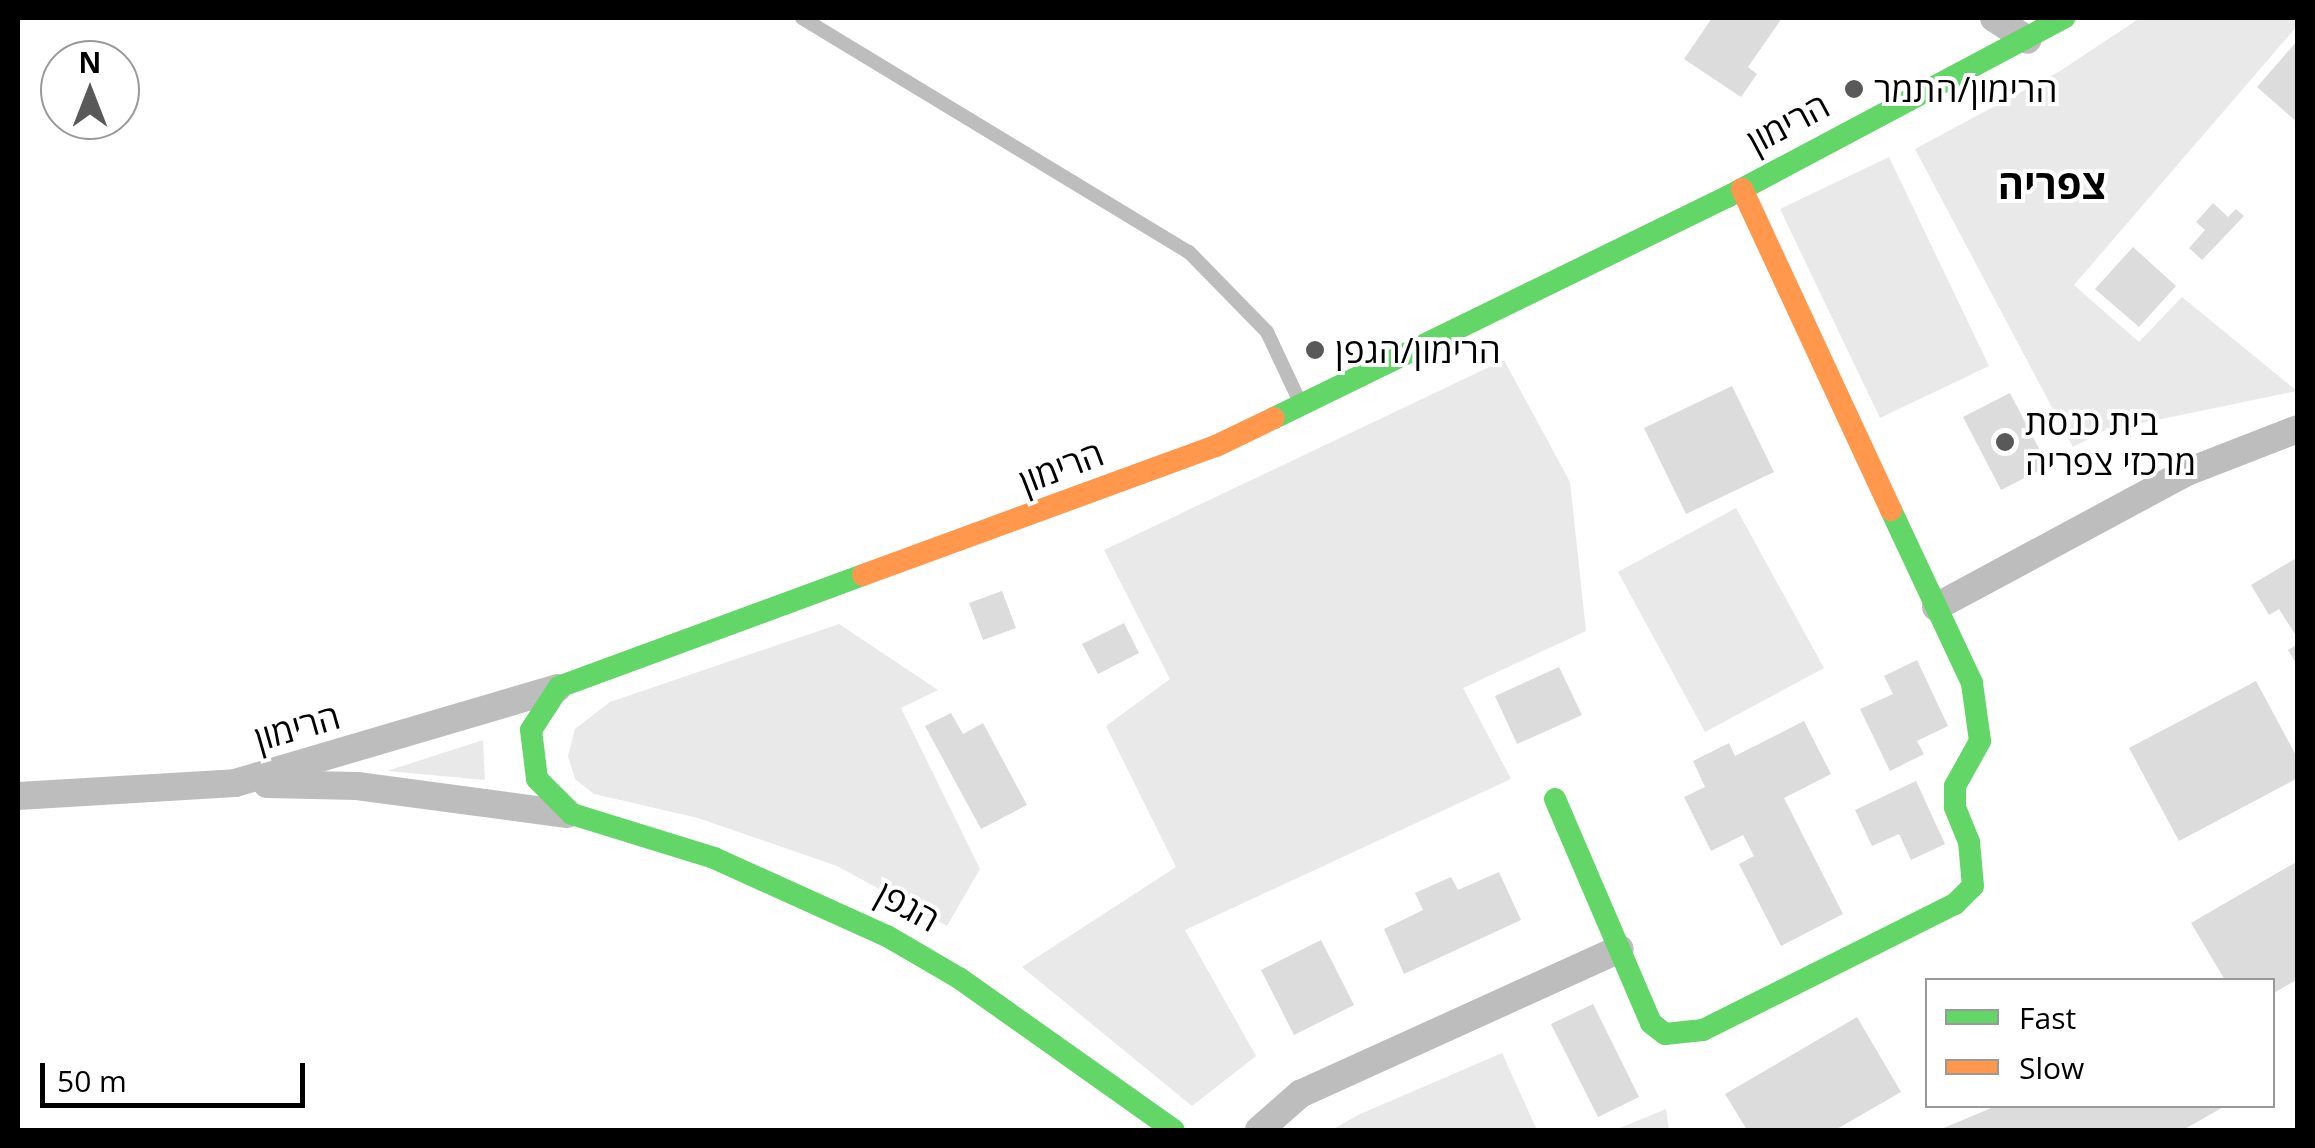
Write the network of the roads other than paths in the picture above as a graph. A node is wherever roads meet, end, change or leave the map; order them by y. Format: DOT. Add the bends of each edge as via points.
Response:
graph roads {
  1 [pos="802,18"];
  2 [pos="1994,18"];
  3 [pos="2064,18"];
  4 [pos="2028,40"];
  5 [pos="1742,189"];
  6 [pos="1301,406"];
  7 [pos="2298,430"];
  8 [pos="1936,608"];
  9 [pos="558,687"];
  10 [pos="235,783"];
  11 [pos="18,796"];
  12 [pos="1556,798"];
  13 [pos="572,814"];
  14 [pos="1620,949"];
  15 [pos="1174,1130"];
  16 [pos="1259,1130"];
  1 -- 6 [label="lane" via="1188,252 1267,332"];
  2 -- 4 [label="street"];
  3 -- 4 [label="street, הרימון"];
  4 -- 5 [label="street, הרימון"];
  5 -- 6 [label="street, הרימון"];
  5 -- 8 [label="street"];
  6 -- 9 [label="street, הרימון" via="1124,484"];
  7 -- 8 [label="street" via="2187,472"];
  8 -- 14 [label="street" via="1982,718 1980,741 1956,786 1973,886 1956,904 1684,1037 1651,1023"];
  9 -- 10 [label="street, הרימון"];
  9 -- 13 [label="street" via="532,730 532,754 548,797"];
  10 -- 11 [label="street, הרימון"];
  10 -- 13 [label="street, הגפן" via="357,786"];
  12 -- 14 [label="street"];
  13 -- 15 [label="street, הגפן" via="714,858 887,936"];
  14 -- 16 [label="street" via="1300,1094"];
}
